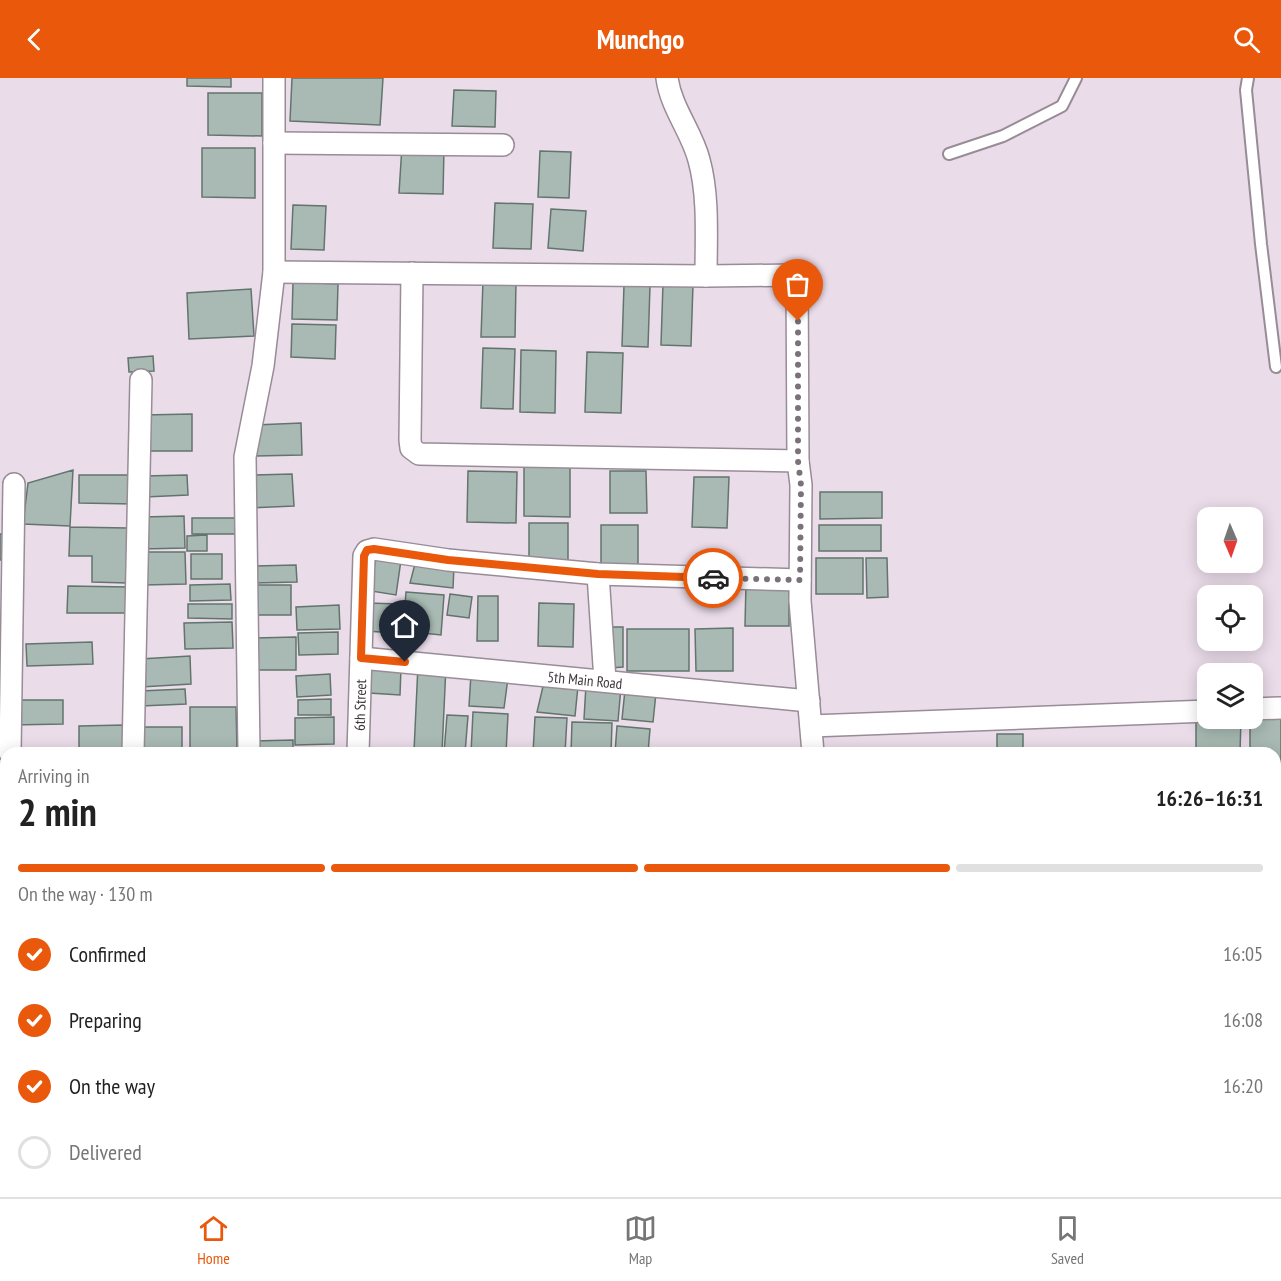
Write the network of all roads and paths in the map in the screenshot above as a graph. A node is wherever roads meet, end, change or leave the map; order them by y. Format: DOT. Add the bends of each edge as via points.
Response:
graph roads {
  1 [pos="274,78"];
  2 [pos="667,78"];
  3 [pos="1076,78"];
  4 [pos="1248,78"];
  5 [pos="274,143"];
  6 [pos="503,145"];
  7 [pos="950,154"];
  8 [pos="274,272"];
  9 [pos="412,273"];
  10 [pos="706,276"];
  11 [pos="1276,367"];
  12 [pos="141,380"];
  13 [pos="798,461"];
  14 [pos="14,484"];
  15 [pos="598,574"];
  16 [pos="800,580"];
  17 [pos="361,658"];
  18 [pos="605,681"];
  19 [pos="809,701"];
  20 [pos="1281,708"];
  21 [pos="1263,709"];
  22 [pos="1197,711"];
  23 [pos="812,726"];
  24 [pos="10,747"];
  25 [pos="133,747"];
  26 [pos="249,747"];
  27 [pos="358,747"];
  28 [pos="813,747"];
  1 -- 5 [label="street"];
  2 -- 10 [label="street" via="703,176"];
  3 -- 7 [label="lane" via="1062,106 1003,136"];
  4 -- 11 [label="lane" via="1246,90"];
  5 -- 6 [label="street"];
  5 -- 8 [label="street"];
  8 -- 9 [label="street"];
  8 -- 26 [label="street" via="263,366 245,458"];
  9 -- 10 [label="street"];
  9 -- 13 [label="street" via="410,440 411,448 419,454"];
  10 -- 13 [label="street" via="797,275"];
  12 -- 25 [label="street"];
  13 -- 16 [label="street"];
  14 -- 24 [label="street"];
  15 -- 16 [label="street"];
  15 -- 17 [label="street, 6th Street" via="367,550"];
  15 -- 18 [label="street"];
  16 -- 19 [label="street"];
  17 -- 18 [label="street, 5th Main Road"];
  17 -- 27 [label="street, 6th Street"];
  18 -- 19 [label="street, 5th Main Road"];
  19 -- 23 [label="street"];
  20 -- 21 [label="street"];
  22 -- 23 [label="street"];
  23 -- 28 [label="street"];
}
